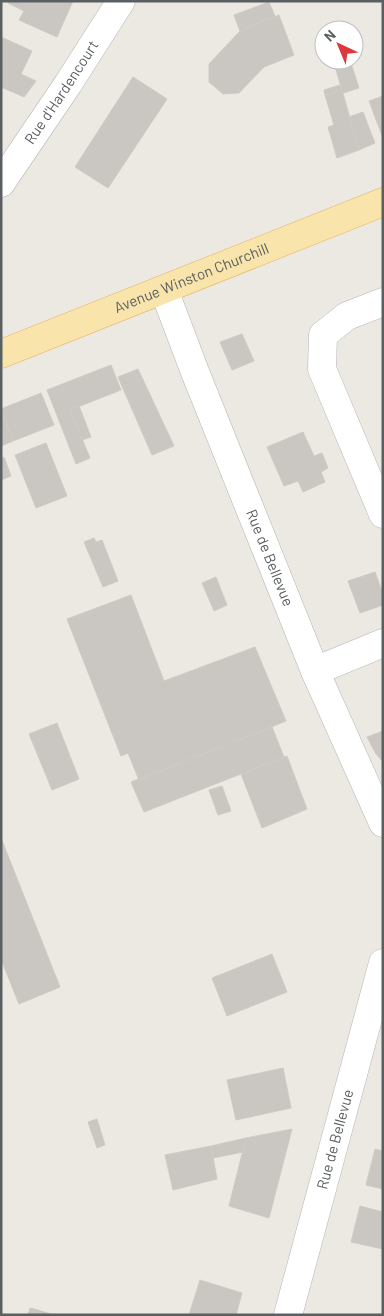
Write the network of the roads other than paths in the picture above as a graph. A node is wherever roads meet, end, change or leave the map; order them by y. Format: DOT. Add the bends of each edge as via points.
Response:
graph roads {
  1 [pos="121,1"];
  2 [pos="1,183"];
  3 [pos="383,202"];
  4 [pos="164,290"];
  5 [pos="383,302"];
  6 [pos="1,354"];
  7 [pos="383,514"];
  8 [pos="383,644"];
  9 [pos="315,670"];
  10 [pos="383,823"];
  11 [pos="383,963"];
  12 [pos="288,1315"];
  1 -- 2 [label="street, Rue d'Hardencourt"];
  3 -- 4 [label="main road, Avenue Winston Churchill"];
  4 -- 6 [label="main road, Avenue Winston Churchill"];
  4 -- 9 [label="street, Rue de Bellevue"];
  5 -- 7 [label="street" via="346,316 323,335 322,369"];
  8 -- 9 [label="street"];
  9 -- 10 [label="street, Rue de Bellevue"];
  11 -- 12 [label="street, Rue de Bellevue"];
}
